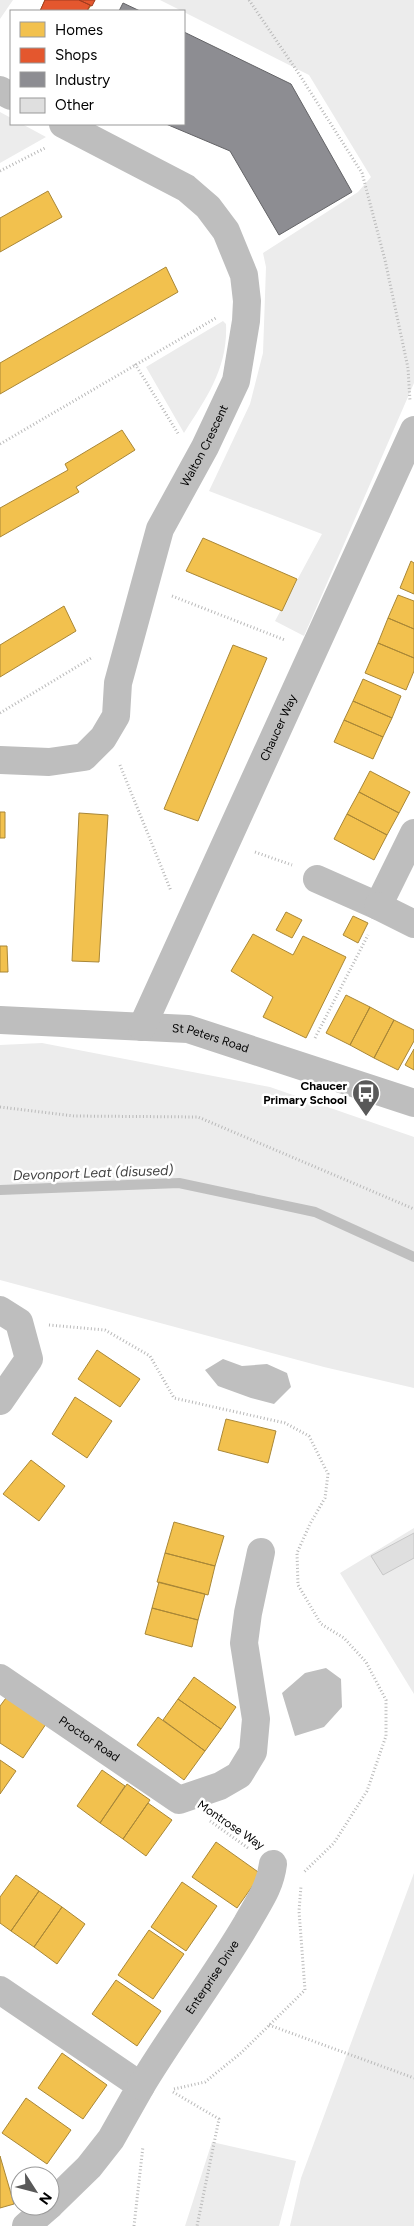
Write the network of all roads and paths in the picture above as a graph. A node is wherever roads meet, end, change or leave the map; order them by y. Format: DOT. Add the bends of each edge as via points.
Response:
graph roads {
  1 [pos="250,0"];
  2 [pos="70,127"];
  3 [pos="0,171"];
  4 [pos="247,301"];
  5 [pos="136,364"];
  6 [pos="414,431"];
  7 [pos="179,435"];
  8 [pos="0,444"];
  9 [pos="145,586"];
  10 [pos="132,634"];
  11 [pos="313,651"];
  12 [pos="0,713"];
  13 [pos="106,733"];
  14 [pos="0,760"];
  15 [pos="414,833"];
  16 [pos="226,842"];
  17 [pos="322,881"];
  18 [pos="380,907"];
  19 [pos="414,924"];
  20 [pos="187,929"];
  21 [pos="0,1020"];
  22 [pos="142,1027"];
  23 [pos="300,1066"];
  24 [pos="414,1102"];
  25 [pos="0,1107"];
  26 [pos="414,1209"];
  27 [pos="0,1310"];
  28 [pos="0,1401"];
  29 [pos="261,1552"];
  30 [pos="0,1678"];
  31 [pos="178,1800"];
  32 [pos="273,1864"];
  33 [pos="0,1990"];
  34 [pos="269,2025"];
  35 [pos="414,2078"];
  36 [pos="141,2086"];
  37 [pos="169,2090"];
  38 [pos="60,2196"];
  39 [pos="38,2216"];
  40 [pos="26,2226"];
  41 [pos="196,2226"];
  1 -- 6 [label="path" via="362,173 408,368"];
  2 -- 3 [label="path"];
  2 -- 4 [label="street, Walton Crescent" via="186,188 208,207 226,231 244,275"];
  4 -- 5 [label="path"];
  4 -- 9 [label="street, Walton Crescent" via="236,381 205,447 160,528"];
  5 -- 7 [label="path"];
  5 -- 8 [label="path"];
  6 -- 11 [label="street, Chaucer Way"];
  9 -- 10 [label="street, Walton Crescent"];
  9 -- 11 [label="path"];
  10 -- 12 [label="path"];
  10 -- 13 [label="street, Walton Crescent" via="118,683 116,716"];
  11 -- 16 [label="street, Chaucer Way"];
  13 -- 14 [label="street, Walton Crescent" via="84,757 49,762"];
  13 -- 20 [label="path"];
  15 -- 18 [label="street"];
  16 -- 17 [label="path" via="285,862"];
  16 -- 20 [label="street, Chaucer Way"];
  17 -- 18 [label="street"];
  18 -- 19 [label="street"];
  18 -- 23 [label="path"];
  20 -- 22 [label="street, Chaucer Way"];
  21 -- 22 [label="street, St Peters Road"];
  22 -- 23 [label="street, St Peters Road" via="188,1029"];
  23 -- 24 [label="street, St Peters Road"];
  25 -- 26 [label="path" via="74,1116 198,1117"];
  27 -- 28 [label="street" via="19,1322 28,1358"];
  29 -- 31 [label="street" via="244,1643 256,1719 254,1752 239,1775 220,1786"];
  30 -- 31 [label="street, Proctor Road"];
  31 -- 32 [label="path, Montrose Way"];
  32 -- 36 [label="street, Enterprise Drive" via="271,1881 231,1950 167,2042"];
  33 -- 36 [label="street"];
  34 -- 35 [label="path"];
  36 -- 38 [label="street, Enterprise Drive" via="111,2139 90,2168"];
  37 -- 41 [label="path" via="219,2119"];
  39 -- 40 [label="street, Enterprise Drive"];
}
